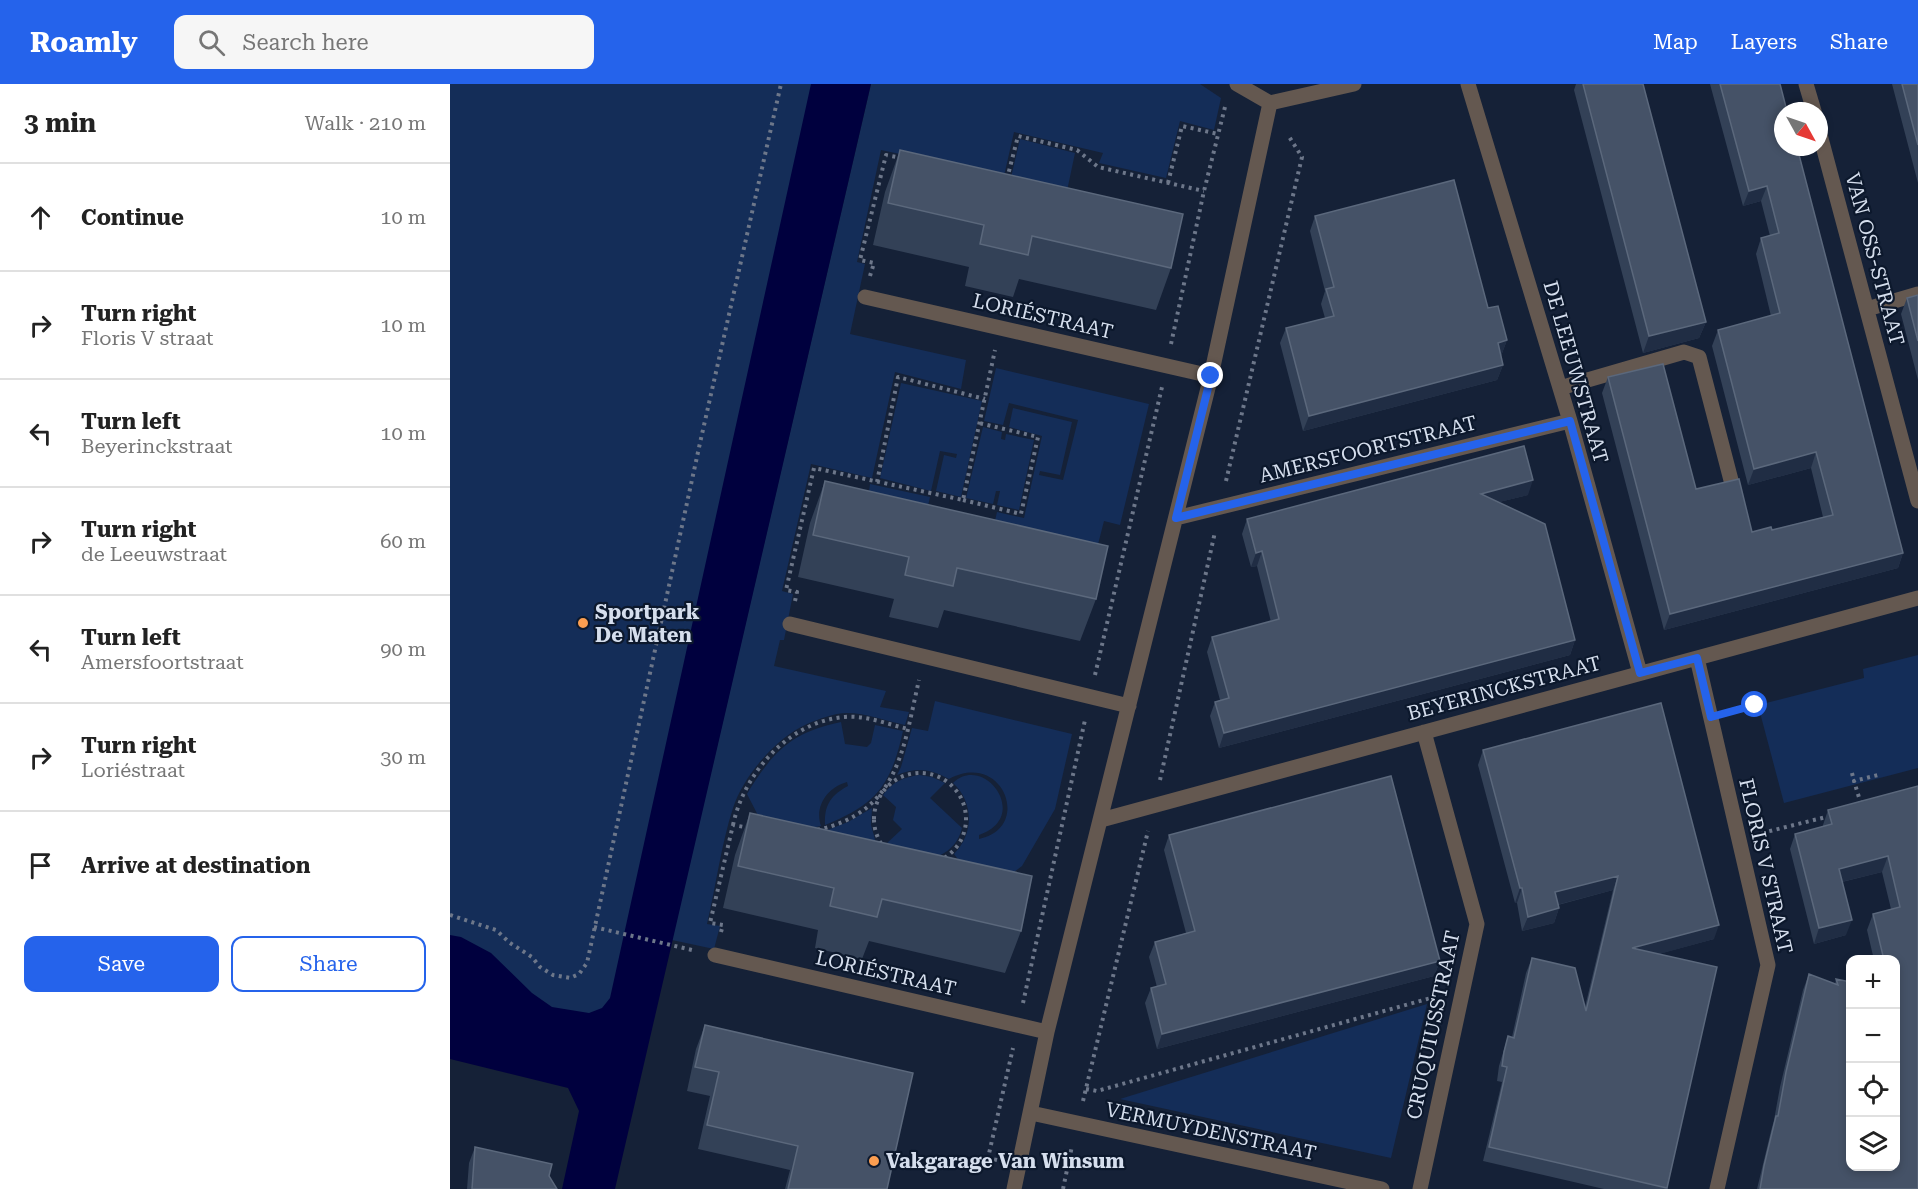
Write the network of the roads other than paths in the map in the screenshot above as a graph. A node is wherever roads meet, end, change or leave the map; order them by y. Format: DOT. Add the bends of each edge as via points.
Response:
graph roads {
  1 [pos="1237,84"];
  2 [pos="1354,84"];
  3 [pos="1468,84"];
  4 [pos="1806,84"];
  5 [pos="1811,102"];
  6 [pos="1270,103"];
  7 [pos="1826,156"];
  8 [pos="1918,294"];
  9 [pos="865,297"];
  10 [pos="1867,309"];
  11 [pos="1211,376"];
  12 [pos="1560,388"];
  13 [pos="1570,421"];
  14 [pos="1732,484"];
  15 [pos="1918,501"];
  16 [pos="1176,518"];
  17 [pos="1918,598"];
  18 [pos="790,624"];
  19 [pos="1697,658"];
  20 [pos="1640,673"];
  21 [pos="1129,705"];
  22 [pos="1424,732"];
  23 [pos="1101,820"];
  24 [pos="714,955"];
  25 [pos="1047,1032"];
  26 [pos="1031,1113"];
  27 [pos="1014,1189"];
  28 [pos="1382,1189"];
  29 [pos="1419,1189"];
  30 [pos="1717,1189"];
  1 -- 6 [label="street"];
  2 -- 6 [label="street"];
  3 -- 12 [label="street, DE LEEUWSTRAAT"];
  4 -- 5 [label="street"];
  6 -- 11 [label="street"];
  7 -- 10 [label="street, VAN OSS-STRAAT"];
  8 -- 10 [label="street"];
  9 -- 11 [label="street, LORIÉSTRAAT"];
  10 -- 15 [label="street, VAN OSS-STRAAT"];
  11 -- 16 [label="street"];
  12 -- 13 [label="street, DE LEEUWSTRAAT"];
  12 -- 14 [label="street" via="1684,352 1699,357"];
  13 -- 16 [label="street, AMERSFOORTSTRAAT"];
  13 -- 20 [label="street, DE LEEUWSTRAAT"];
  16 -- 21 [label="street"];
  17 -- 19 [label="street, BEYERINCKSTRAAT"];
  18 -- 21 [label="street"];
  19 -- 20 [label="street, BEYERINCKSTRAAT"];
  19 -- 30 [label="street, FLORIS V STRAAT" via="1768,965"];
  20 -- 22 [label="street, BEYERINCKSTRAAT"];
  21 -- 23 [label="street"];
  22 -- 23 [label="street, BEYERINCKSTRAAT"];
  22 -- 29 [label="street, CRUQUIUSSTRAAT" via="1476,924"];
  23 -- 25 [label="street"];
  24 -- 25 [label="street, LORIÉSTRAAT"];
  25 -- 26 [label="street"];
  26 -- 27 [label="street"];
  26 -- 28 [label="street, VERMUYDENSTRAAT"];
}
